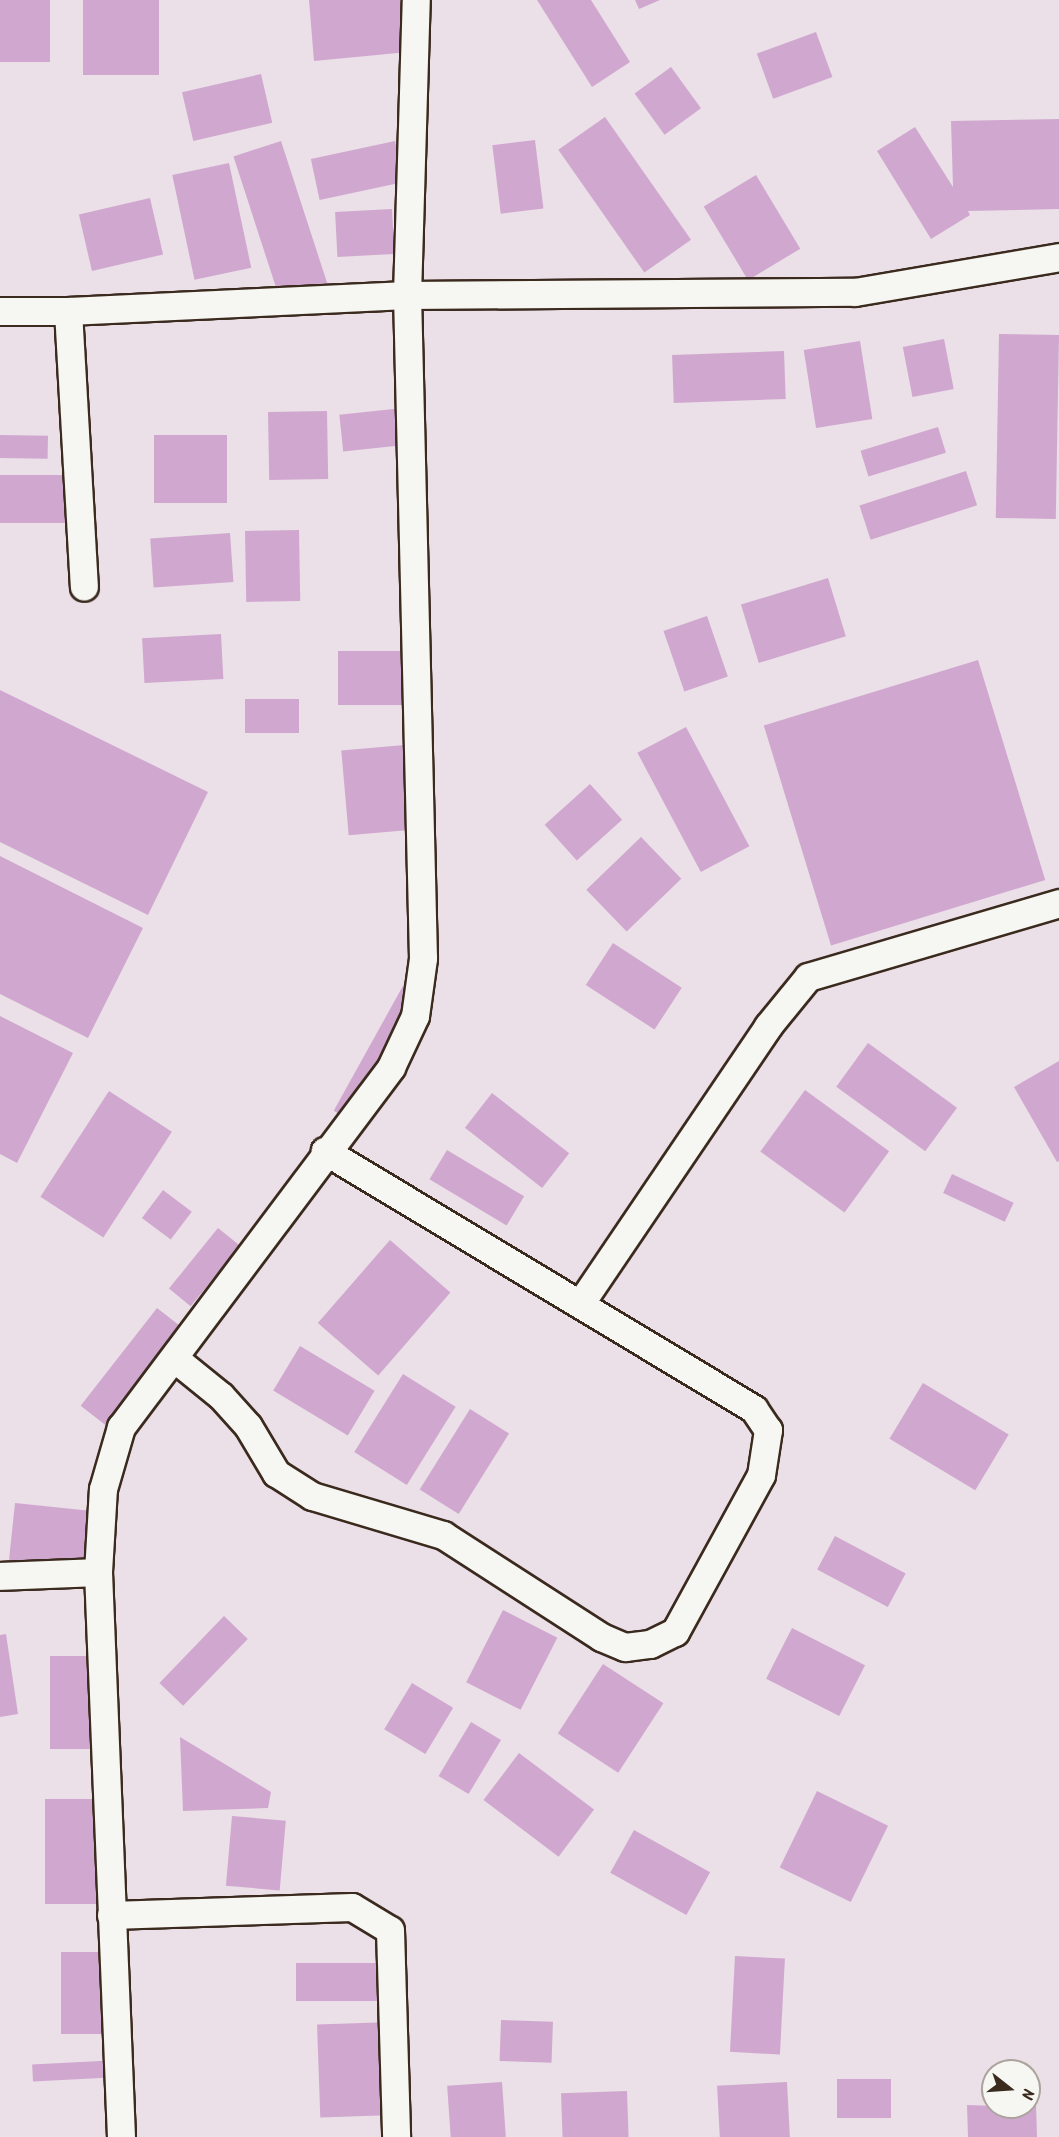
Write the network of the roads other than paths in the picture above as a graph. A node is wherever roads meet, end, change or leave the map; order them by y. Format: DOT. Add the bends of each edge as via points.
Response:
graph roads {
  1 [pos="416,0"];
  2 [pos="1059,257"];
  3 [pos="408,295"];
  4 [pos="0,311"];
  5 [pos="68,311"];
  6 [pos="84,587"];
  7 [pos="1059,903"];
  8 [pos="325,1151"];
  9 [pos="580,1304"];
  10 [pos="174,1358"];
  11 [pos="98,1572"];
  12 [pos="0,1576"];
  13 [pos="111,1916"];
  14 [pos="121,2137"];
  15 [pos="396,2137"];
  1 -- 3 [label="street"];
  2 -- 3 [label="street" via="855,292"];
  3 -- 5 [label="street"];
  3 -- 8 [label="street" via="423,958 415,1016 391,1067"];
  4 -- 5 [label="street"];
  5 -- 6 [label="street"];
  7 -- 9 [label="street" via="808,977 768,1026"];
  8 -- 9 [label="street"];
  8 -- 10 [label="street"];
  9 -- 10 [label="street" via="754,1409 768,1430 761,1475 675,1632 650,1644 625,1647 601,1637 443,1535 312,1496 276,1473 248,1426 221,1396"];
  10 -- 11 [label="street" via="121,1427 103,1489"];
  11 -- 12 [label="street"];
  11 -- 13 [label="street"];
  13 -- 14 [label="street"];
  13 -- 15 [label="street" via="352,1907 390,1930"];
}
